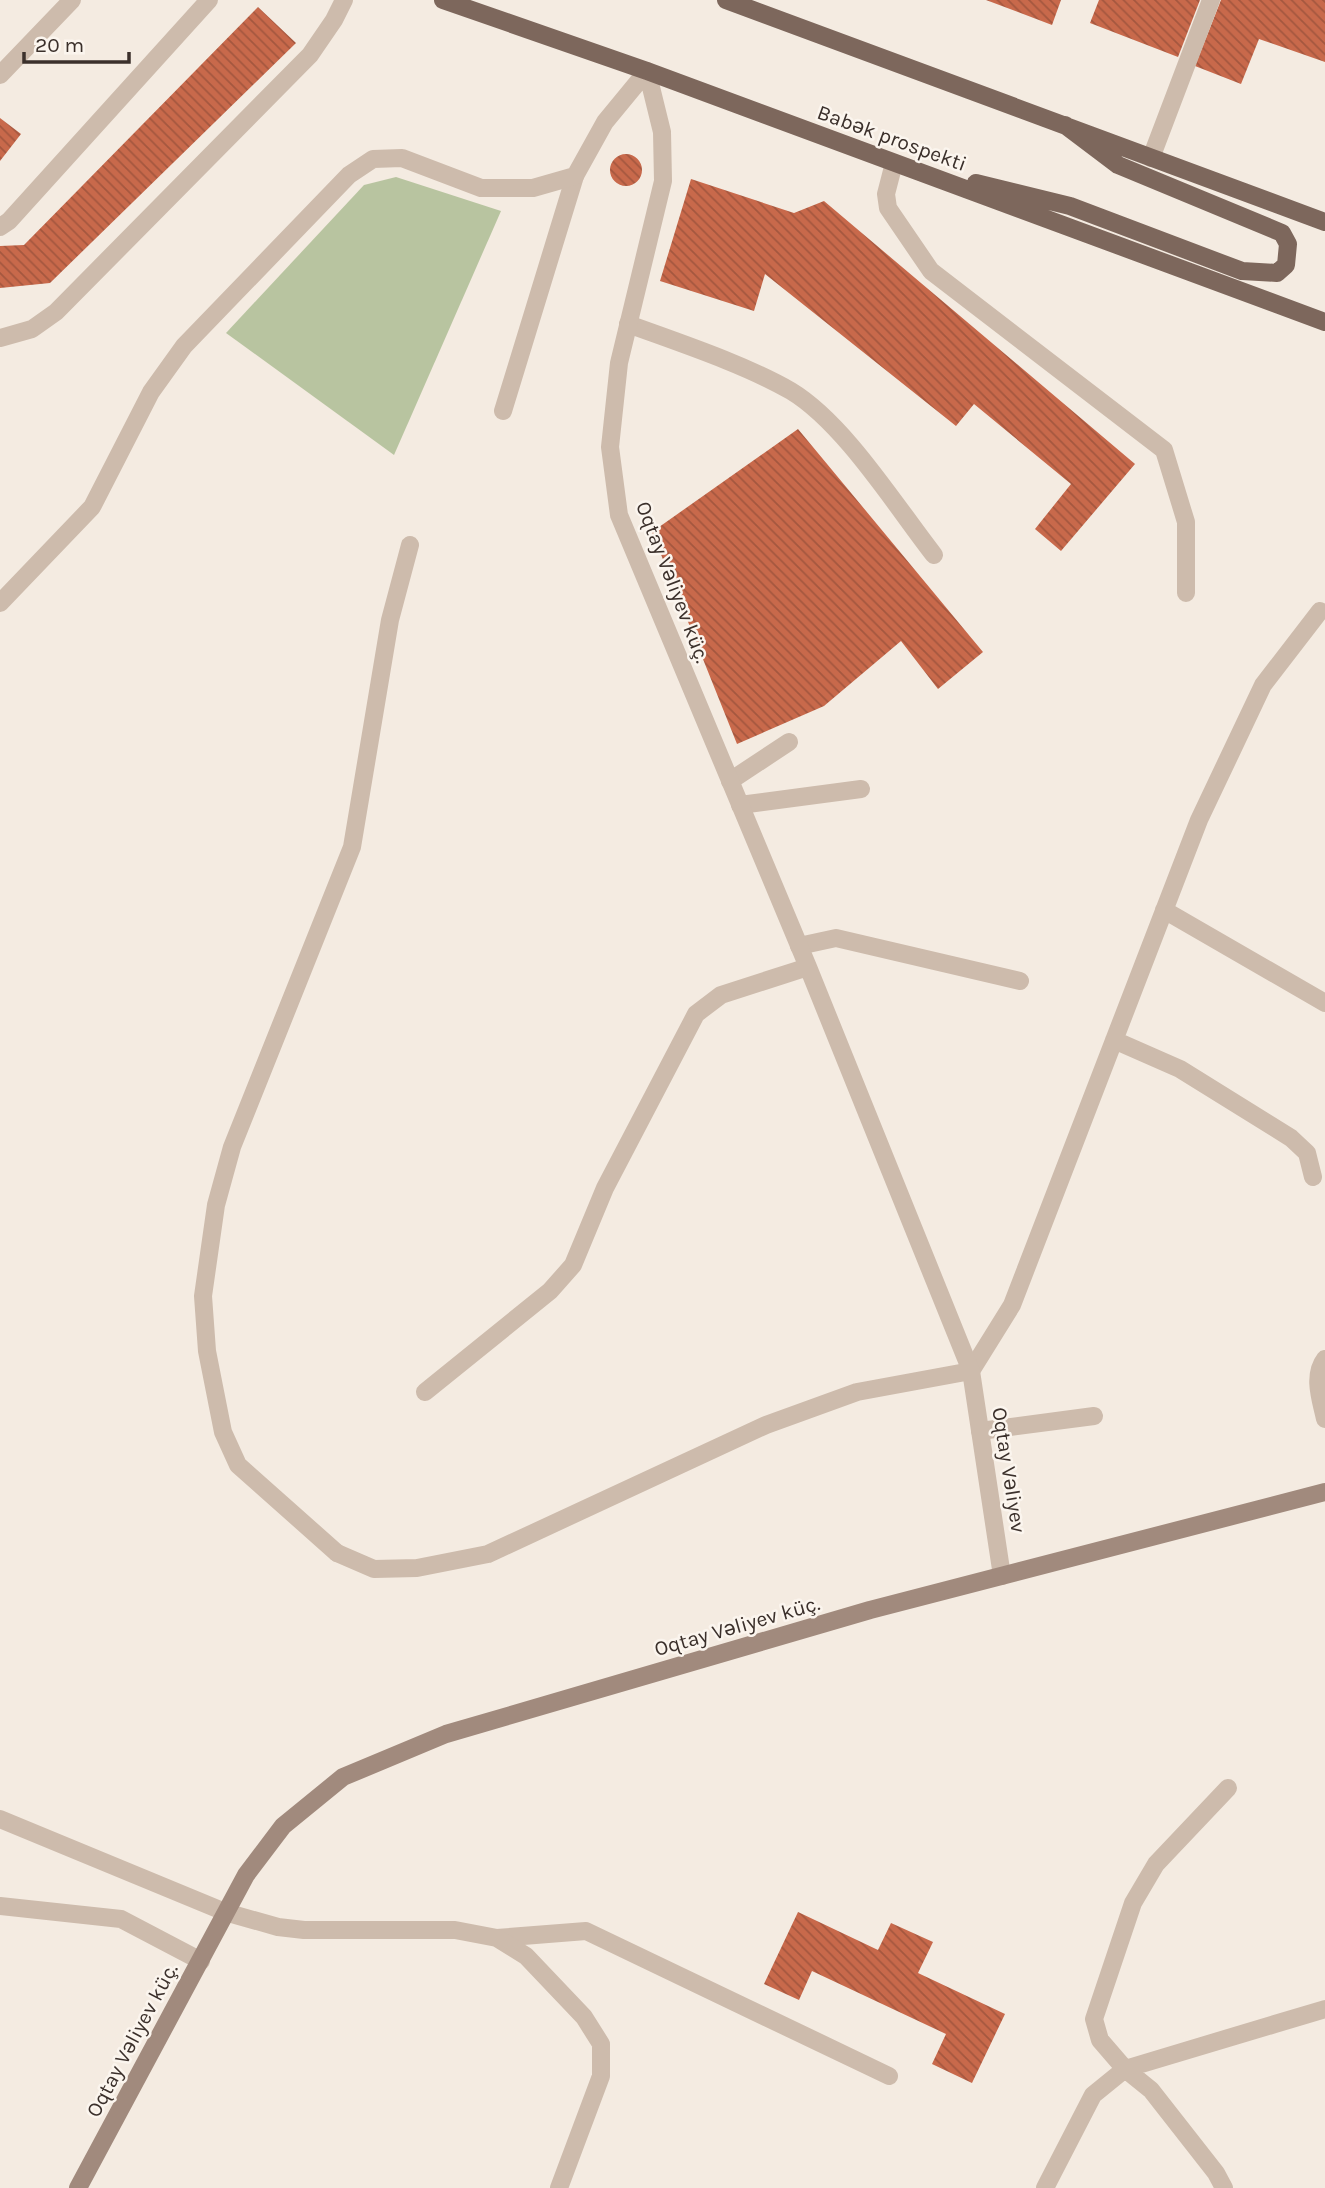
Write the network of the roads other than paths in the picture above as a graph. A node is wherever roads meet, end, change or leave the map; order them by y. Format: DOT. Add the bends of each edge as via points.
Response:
graph roads {
  1 [pos="72,0"];
  2 [pos="209,0"];
  3 [pos="344,0"];
  4 [pos="443,0"];
  5 [pos="726,0"];
  6 [pos="1211,0"];
  7 [pos="647,71"];
  8 [pos="0,75"];
  9 [pos="1065,125"];
  10 [pos="1151,158"];
  11 [pos="894,163"];
  12 [pos="575,176"];
  13 [pos="1325,222"];
  14 [pos="0,228"];
  15 [pos="1325,323"];
  16 [pos="628,324"];
  17 [pos="0,338"];
  18 [pos="503,411"];
  19 [pos="410,544"];
  20 [pos="934,555"];
  21 [pos="1186,593"];
  22 [pos="0,603"];
  23 [pos="1320,611"];
  24 [pos="789,742"];
  25 [pos="730,781"];
  26 [pos="861,789"];
  27 [pos="740,805"];
  28 [pos="1164,910"];
  29 [pos="799,946"];
  30 [pos="808,967"];
  31 [pos="1020,981"];
  32 [pos="1325,1003"];
  33 [pos="1114,1040"];
  34 [pos="1313,1177"];
  35 [pos="1325,1359"];
  36 [pos="971,1371"];
  37 [pos="425,1392"];
  38 [pos="1094,1416"];
  39 [pos="1325,1419"];
  40 [pos="980,1431"];
  41 [pos="1325,1492"];
  42 [pos="1002,1576"];
  43 [pos="1228,1788"];
  44 [pos="0,1819"];
  45 [pos="0,1906"];
  46 [pos="225,1912"];
  47 [pos="498,1938"];
  48 [pos="201,1961"];
  49 [pos="1325,2009"];
  50 [pos="1125,2069"];
  51 [pos="889,2076"];
  52 [pos="78,2188"];
  53 [pos="559,2188"];
  54 [pos="1045,2188"];
  55 [pos="1224,2188"];
  1 -- 8 [label="street"];
  2 -- 14 [label="street"];
  3 -- 17 [label="street" via="310,55 56,312 32,329"];
  4 -- 7 [label="main road, Babək prospekti"];
  5 -- 9 [label="main road"];
  6 -- 10 [label="street"];
  7 -- 11 [label="main road, Babək prospekti"];
  7 -- 12 [label="street" via="605,122"];
  7 -- 16 [label="street, Oqtay Vəliyev küç." via="662,132 663,181"];
  9 -- 10 [label="main road"];
  9 -- 11 [label="main road" via="1118,165 1282,233 1288,244 1286,265 1277,273 1242,271 1070,206"];
  10 -- 13 [label="main road"];
  11 -- 15 [label="main road, Babək prospekti"];
  11 -- 21 [label="street" via="886,194 888,208 931,271 1164,450 1186,522"];
  12 -- 18 [label="street"];
  12 -- 22 [label="street" via="533,188 481,188 402,158 373,159 349,175 184,346 151,392 92,508"];
  16 -- 20 [label="street" via="791,392 835,428"];
  16 -- 25 [label="street, Oqtay Vəliyev küç." via="619,363 611,447 619,515"];
  19 -- 36 [label="street" via="390,620 352,847 232,1147 216,1205 203,1296 207,1351 223,1432 238,1465 337,1553 374,1569 417,1568 488,1554 766,1425 857,1392"];
  23 -- 28 [label="street" via="1263,685 1241,727"];
  24 -- 25 [label="street"];
  25 -- 27 [label="street, Oqtay Vəliyev küç."];
  26 -- 27 [label="street"];
  27 -- 29 [label="street, Oqtay Vəliyev küç."];
  28 -- 32 [label="street"];
  28 -- 33 [label="street"];
  29 -- 30 [label="street, Oqtay Vəliyev küç."];
  29 -- 31 [label="street" via="836,938"];
  30 -- 36 [label="street, Oqtay Vəliyev küç."];
  30 -- 37 [label="street" via="721,995 695,1014 605,1188 573,1265 550,1291"];
  33 -- 34 [label="street" via="1180,1069 1291,1138 1307,1153"];
  33 -- 36 [label="street" via="1012,1304"];
  35 -- 39 [label="street" via="1319,1367 1318,1388"];
  36 -- 40 [label="street, Oqtay Vəliyev"];
  38 -- 40 [label="street"];
  40 -- 42 [label="street, Oqtay Vəliyev"];
  41 -- 42 [label="street, Oqtay Vəliyev küç."];
  42 -- 46 [label="street, Oqtay Vəliyev küç." via="446,1734 344,1777 283,1826"];
  43 -- 50 [label="street" via="1156,1864 1133,1903 1113,1956 1094,2019 1100,2040"];
  44 -- 46 [label="street"];
  45 -- 48 [label="street" via="121,1919"];
  46 -- 47 [label="street" via="304,1930 455,1930"];
  46 -- 48 [label="street, Oqtay Vəliyev küç."];
  47 -- 51 [label="street" via="586,1931"];
  47 -- 53 [label="street" via="526,1956 584,2017 601,2043 601,2076"];
  48 -- 52 [label="street, Oqtay Vəliyev küç."];
  49 -- 50 [label="street"];
  50 -- 54 [label="street" via="1093,2095"];
  50 -- 55 [label="street" via="1151,2090"];
}
